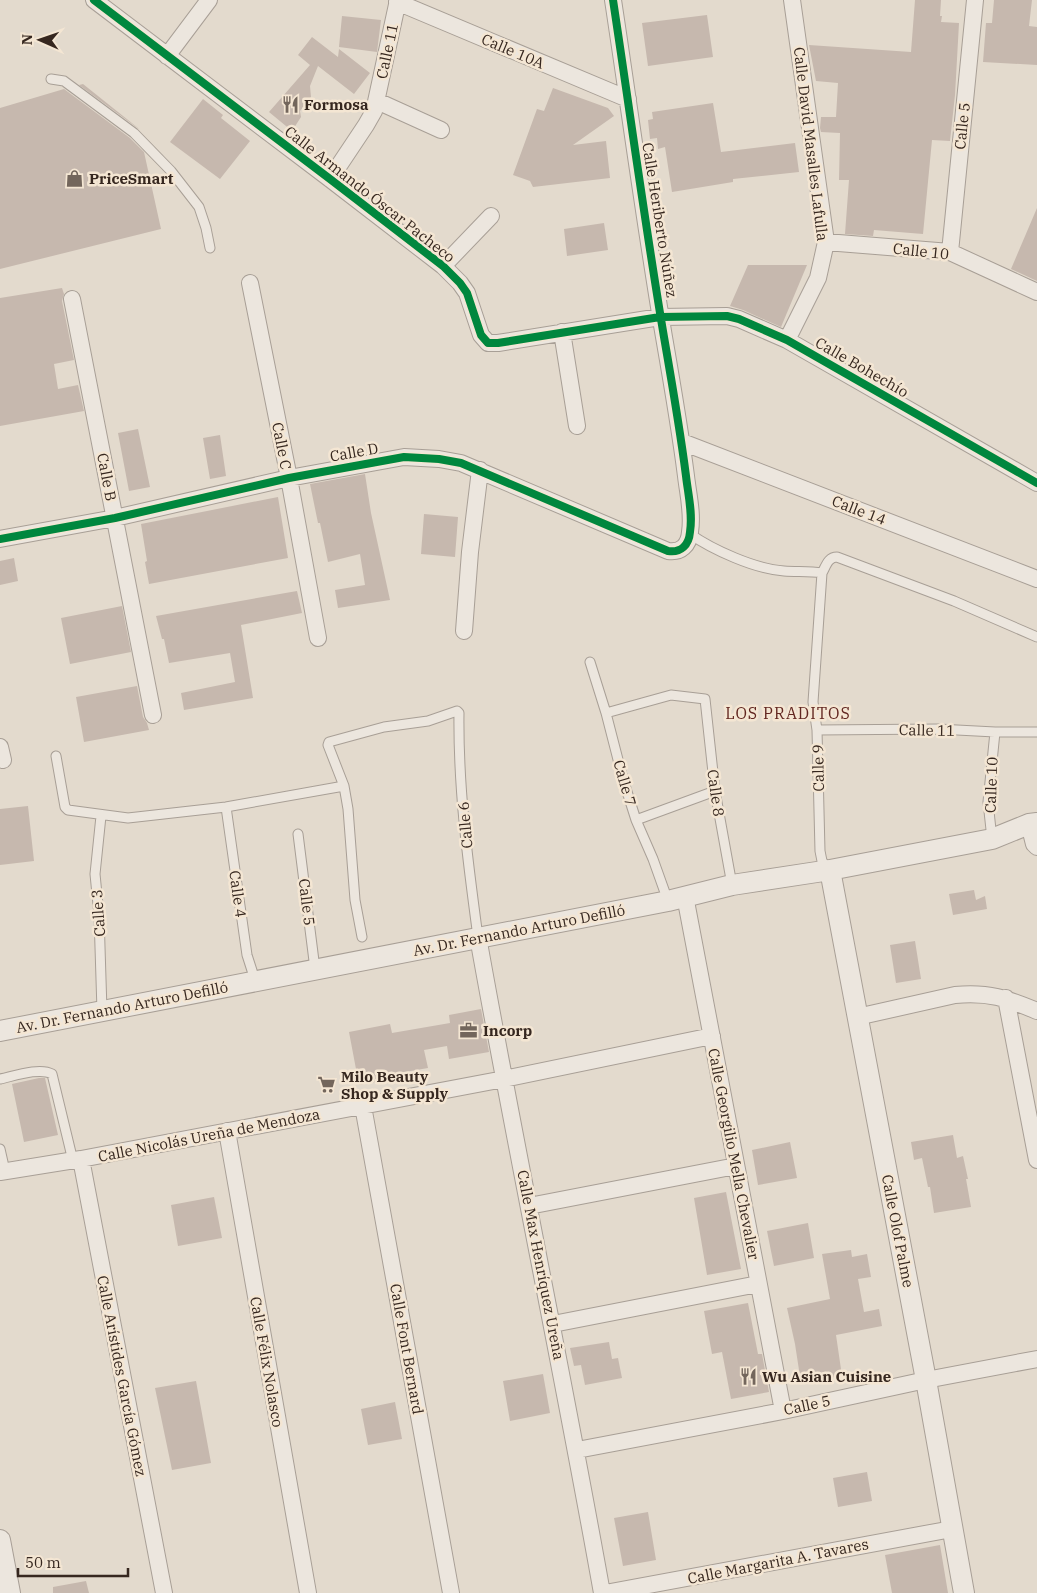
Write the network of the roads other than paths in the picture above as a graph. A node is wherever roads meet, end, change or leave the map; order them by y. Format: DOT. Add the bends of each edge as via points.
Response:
graph roads {
  1 [pos="94,0"];
  2 [pos="209,0"];
  3 [pos="613,0"];
  4 [pos="792,0"];
  5 [pos="975,0"];
  6 [pos="398,1"];
  7 [pos="167,56"];
  8 [pos="51,79"];
  9 [pos="628,99"];
  10 [pos="377,101"];
  11 [pos="441,130"];
  12 [pos="330,179"];
  13 [pos="491,216"];
  14 [pos="826,242"];
  15 [pos="210,248"];
  16 [pos="950,252"];
  17 [pos="443,266"];
  18 [pos="250,283"];
  19 [pos="1037,292"];
  20 [pos="72,299"];
  21 [pos="660,317"];
  22 [pos="562,332"];
  23 [pos="787,340"];
  24 [pos="577,426"];
  25 [pos="682,442"];
  26 [pos="480,470"];
  27 [pos="289,478"];
  28 [pos="1037,483"];
  29 [pos="114,518"];
  30 [pos="690,534"];
  31 [pos="0,539"];
  32 [pos="822,573"];
  33 [pos="1037,579"];
  34 [pos="464,631"];
  35 [pos="1037,636"];
  36 [pos="318,638"];
  37 [pos="590,662"];
  38 [pos="606,713"];
  39 [pos="153,715"];
  40 [pos="817,730"];
  41 [pos="995,732"];
  42 [pos="1037,732"];
  43 [pos="56,756"];
  44 [pos="344,786"];
  45 [pos="714,791"];
  46 [pos="226,807"];
  47 [pos="101,816"];
  48 [pos="636,820"];
  49 [pos="1033,824"];
  50 [pos="298,834"];
  51 [pos="992,838"];
  52 [pos="1037,847"];
  53 [pos="830,870"];
  54 [pos="732,886"];
  55 [pos="676,899"];
  56 [pos="362,937"];
  57 [pos="478,937"];
  58 [pos="315,969"];
  59 [pos="255,980"];
  60 [pos="1006,998"];
  61 [pos="1037,1011"];
  62 [pos="102,1012"];
  63 [pos="857,1017"];
  64 [pos="0,1031"];
  65 [pos="712,1036"];
  66 [pos="0,1079"];
  67 [pos="504,1079"];
  68 [pos="362,1106"];
  69 [pos="227,1131"];
  70 [pos="0,1149"];
  71 [pos="77,1160"];
  72 [pos="1037,1160"];
  73 [pos="736,1166"];
  74 [pos="2,1172"];
  75 [pos="529,1206"];
  76 [pos="758,1284"];
  77 [pos="553,1324"];
  78 [pos="1037,1359"];
  79 [pos="926,1380"];
  80 [pos="783,1411"];
  81 [pos="577,1450"];
  82 [pos="952,1528"];
  83 [pos="0,1540"];
  84 [pos="10,1593"];
  85 [pos="164,1593"];
  86 [pos="308,1593"];
  87 [pos="451,1593"];
  88 [pos="603,1593"];
  89 [pos="964,1593"];
  1 -- 7 [label="street, Calle Armando Óscar Pacheco"];
  2 -- 7 [label="street"];
  3 -- 9 [label="street, Calle Heriberto Núñez"];
  4 -- 14 [label="street, Calle David Masalles Lafulla"];
  5 -- 16 [label="street, Calle 5"];
  6 -- 9 [label="street, Calle 10A"];
  6 -- 10 [label="street, Calle 11"];
  7 -- 12 [label="street, Calle Armando Óscar Pacheco"];
  8 -- 15 [label="lane" via="64,81 134,133 171,172 199,207"];
  9 -- 21 [label="street, Calle Heriberto Núñez"];
  10 -- 11 [label="street"];
  10 -- 12 [label="street, Calle 11" via="366,125"];
  12 -- 17 [label="street, Calle Armando Óscar Pacheco"];
  13 -- 17 [label="street"];
  14 -- 16 [label="street, Calle 10"];
  14 -- 23 [label="street, Calle David Masalles Lafulla" via="818,278"];
  16 -- 19 [label="street, Calle 10"];
  17 -- 22 [label="street, Calle Armando Óscar Pacheco" via="467,293 481,335 488,343"];
  18 -- 27 [label="street, Calle C"];
  20 -- 29 [label="street, Calle B"];
  21 -- 22 [label="street, Calle Armando Óscar Pacheco"];
  21 -- 23 [label="street, Calle Bohechío" via="727,316"];
  21 -- 25 [label="street, Calle Heriberto Núñez"];
  22 -- 24 [label="street"];
  23 -- 28 [label="street, Calle Bohechío"];
  25 -- 30 [label="street, Calle Heriberto Núñez"];
  25 -- 33 [label="street, Calle 14"];
  26 -- 27 [label="street, Calle D" via="440,459 404,457"];
  26 -- 30 [label="street, Calle D" via="668,551 681,550"];
  26 -- 34 [label="street"];
  27 -- 29 [label="street, Calle D"];
  27 -- 36 [label="street, Calle C"];
  29 -- 31 [label="street, Calle D"];
  29 -- 39 [label="street, Calle B"];
  30 -- 32 [label="lane" via="708,546 765,567"];
  32 -- 35 [label="lane" via="830,560 837,557"];
  32 -- 40 [label="lane, Calle 9" via="813,702"];
  37 -- 38 [label="lane, Calle 7"];
  38 -- 45 [label="lane, Calle 8" via="671,695 705,699"];
  38 -- 48 [label="lane, Calle 7"];
  40 -- 41 [label="lane, Calle 11"];
  40 -- 53 [label="lane, Calle 9" via="820,851 822,861"];
  41 -- 42 [label="lane, Calle 11"];
  41 -- 51 [label="lane, Calle 10" via="988,802"];
  43 -- 47 [label="lane" via="65,807"];
  44 -- 46 [label="lane"];
  44 -- 56 [label="lane" via="355,900"];
  44 -- 57 [label="lane, Calle 6" via="329,742 458,712 464,814"];
  45 -- 48 [label="lane"];
  45 -- 54 [label="lane, Calle 8"];
  46 -- 47 [label="lane" via="128,818"];
  46 -- 59 [label="lane, Calle 4" via="247,955"];
  47 -- 62 [label="lane, Calle 3" via="96,874"];
  48 -- 55 [label="lane, Calle 7"];
  49 -- 51 [label="street, Av. Dr. Fernando Arturo Defilló"];
  49 -- 52 [label="street"];
  50 -- 58 [label="lane, Calle 5"];
  51 -- 53 [label="street, Av. Dr. Fernando Arturo Defilló"];
  53 -- 54 [label="street, Av. Dr. Fernando Arturo Defilló"];
  53 -- 63 [label="street, Calle Olof Palme"];
  54 -- 55 [label="street, Av. Dr. Fernando Arturo Defilló"];
  55 -- 57 [label="street, Av. Dr. Fernando Arturo Defilló"];
  55 -- 65 [label="street, Calle Georgilio Mella Chevalier"];
  57 -- 58 [label="street, Av. Dr. Fernando Arturo Defilló"];
  57 -- 67 [label="street, Calle Max Henríquez Ureña"];
  58 -- 59 [label="street, Av. Dr. Fernando Arturo Defilló"];
  59 -- 62 [label="street, Av. Dr. Fernando Arturo Defilló"];
  60 -- 61 [label="street"];
  60 -- 63 [label="street" via="986,994 955,995"];
  60 -- 72 [label="street"];
  62 -- 64 [label="street, Av. Dr. Fernando Arturo Defilló"];
  63 -- 79 [label="street, Calle Olof Palme"];
  65 -- 67 [label="street, Calle Nicolás Ureña de Mendoza"];
  65 -- 73 [label="street, Calle Georgilio Mella Chevalier"];
  66 -- 71 [label="lane" via="38,1071 52,1074"];
  67 -- 68 [label="street, Calle Nicolás Ureña de Mendoza"];
  67 -- 75 [label="street, Calle Max Henríquez Ureña"];
  68 -- 69 [label="street, Calle Nicolás Ureña de Mendoza"];
  68 -- 87 [label="street, Calle Font Bernard"];
  69 -- 71 [label="street, Calle Nicolás Ureña de Mendoza"];
  69 -- 86 [label="street, Calle Félix Nolasco"];
  70 -- 74 [label="lane"];
  71 -- 74 [label="street, Calle Nicolás Ureña de Mendoza"];
  71 -- 85 [label="street, Calle Arístides García Gómez"];
  73 -- 75 [label="street"];
  73 -- 76 [label="street, Calle Georgilio Mella Chevalier"];
  75 -- 77 [label="street, Calle Max Henríquez Ureña"];
  76 -- 77 [label="street"];
  76 -- 80 [label="street, Calle Georgilio Mella Chevalier"];
  77 -- 81 [label="street, Calle Max Henríquez Ureña"];
  78 -- 79 [label="street, Calle 5"];
  79 -- 80 [label="street, Calle 5"];
  79 -- 82 [label="street, Calle Olof Palme"];
  80 -- 81 [label="street, Calle 5"];
  81 -- 88 [label="street, Calle Max Henríquez Ureña"];
  82 -- 88 [label="street, Calle Margarita A. Tavares"];
  82 -- 89 [label="street, Calle Olof Palme"];
  83 -- 84 [label="street"];
}
